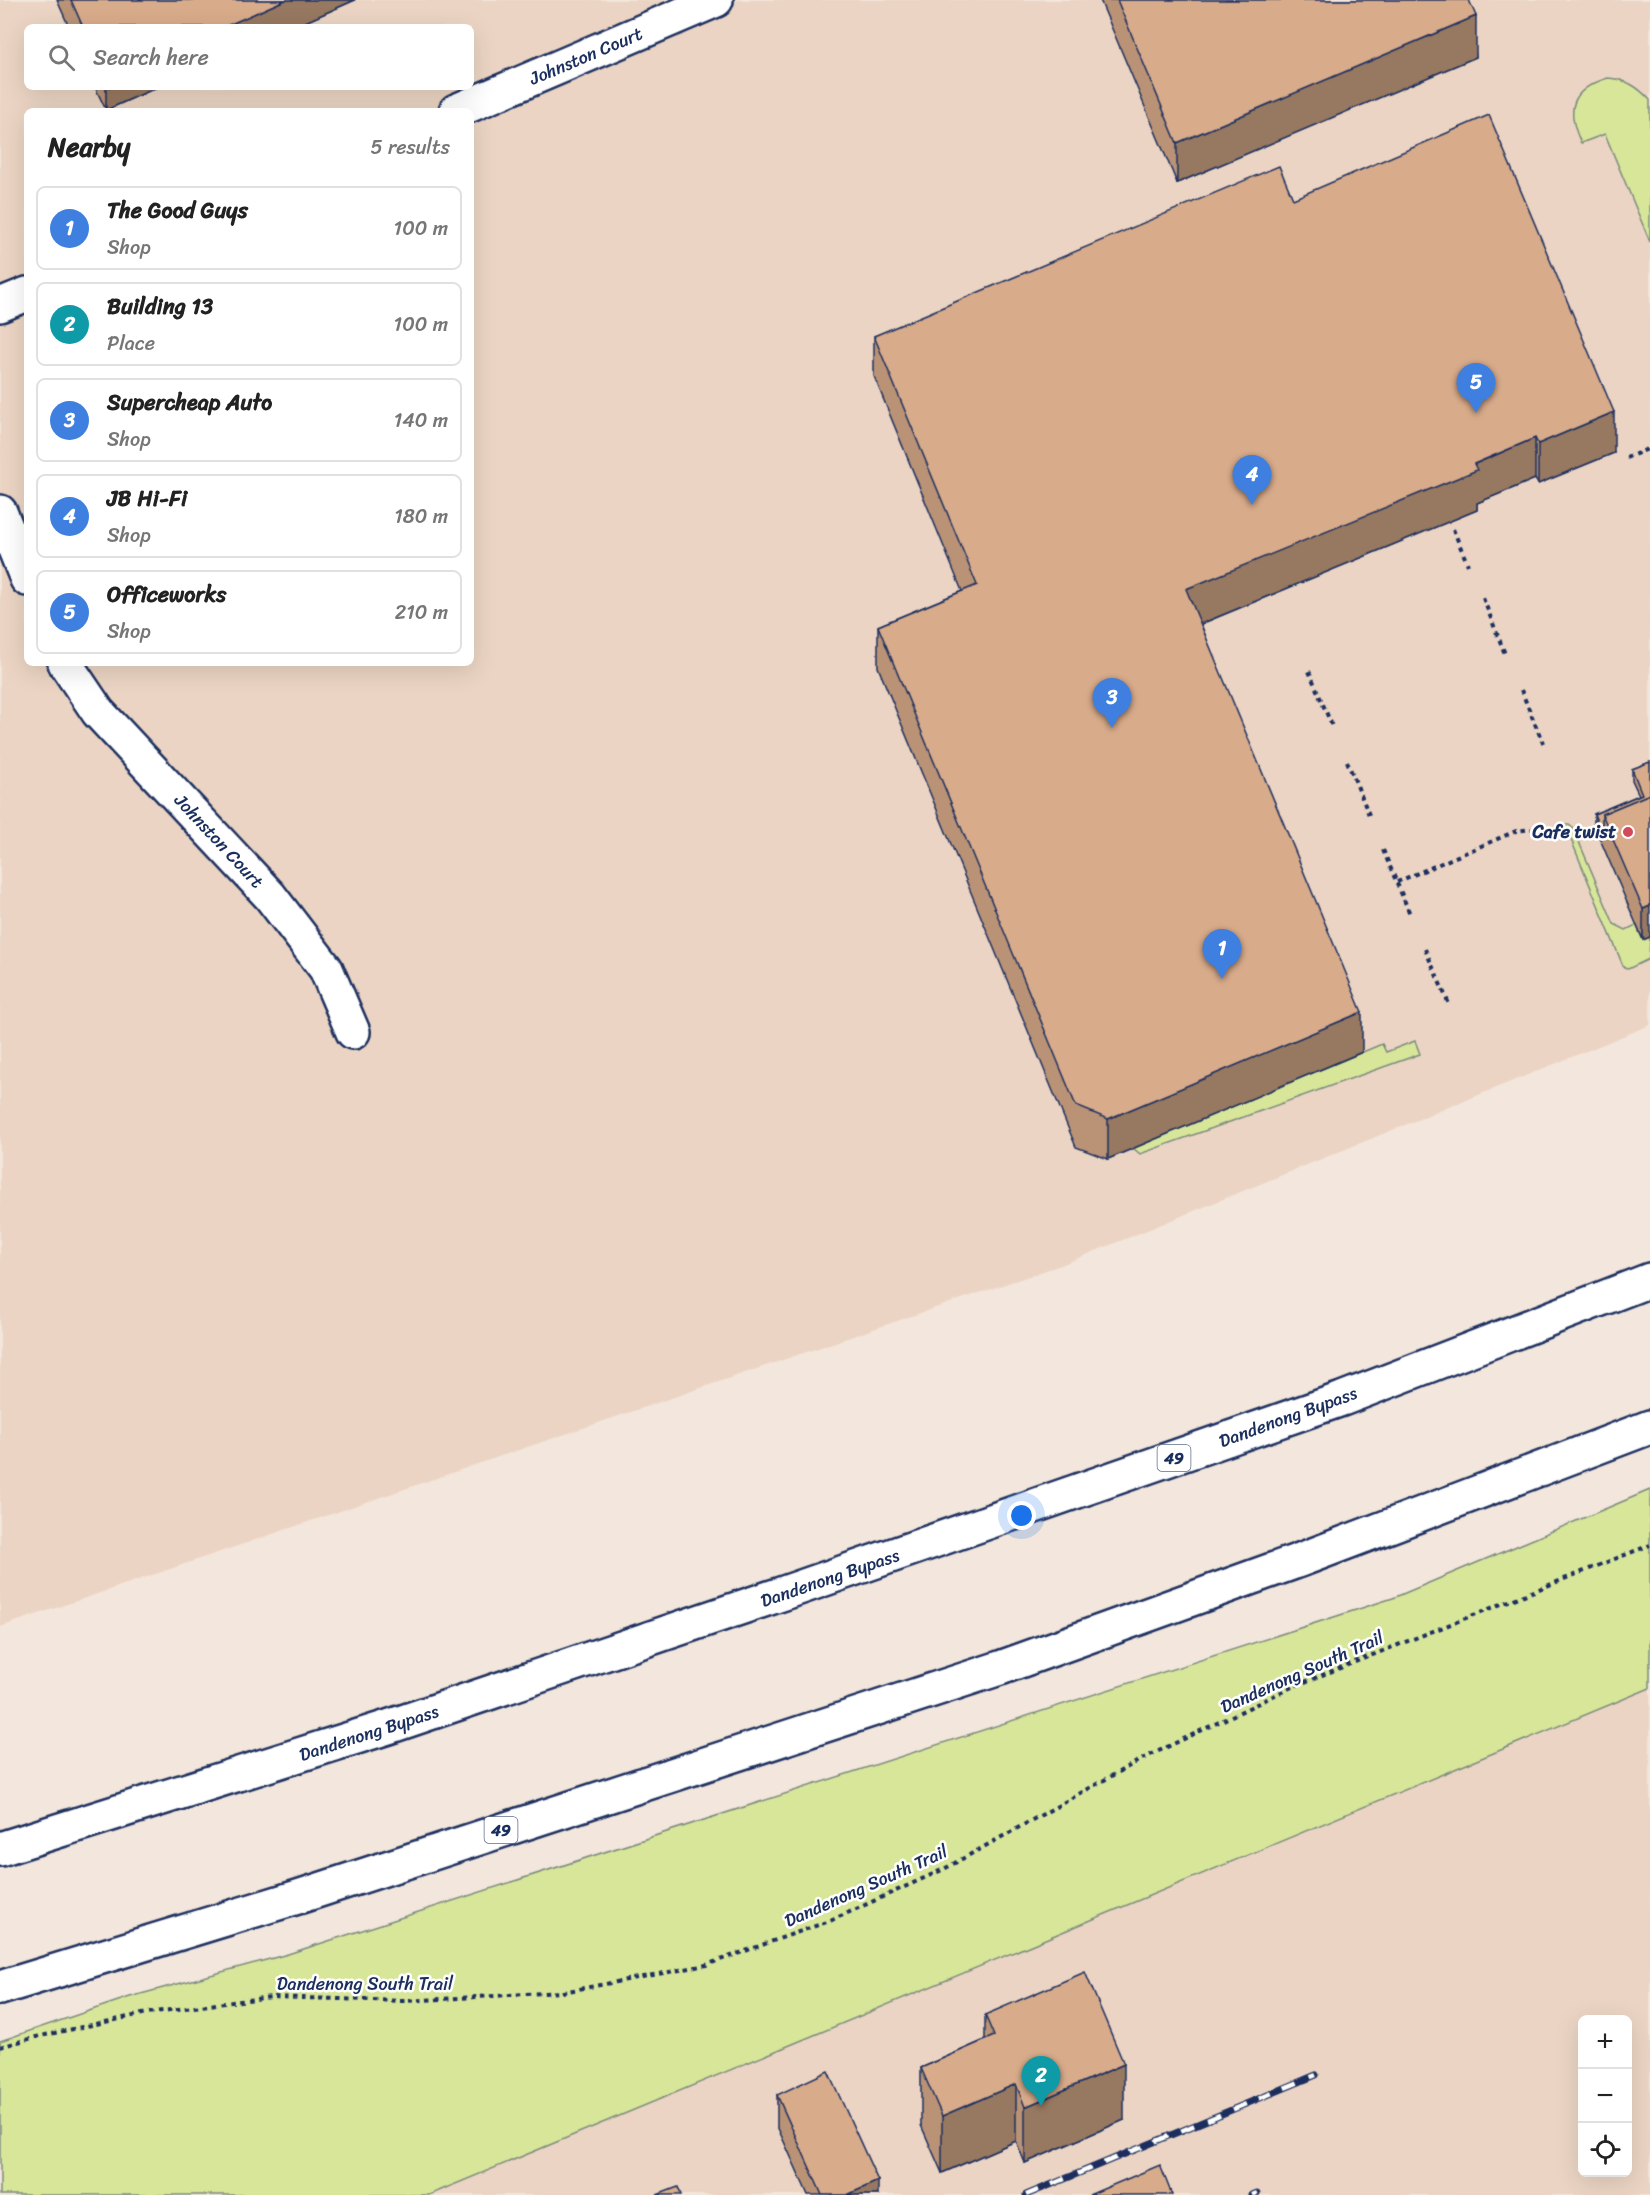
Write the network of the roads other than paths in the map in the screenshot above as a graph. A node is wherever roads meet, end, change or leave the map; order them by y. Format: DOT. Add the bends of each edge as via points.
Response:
graph roads {
  1 [pos="716,0"];
  2 [pos="463,108"];
  3 [pos="24,295"];
  4 [pos="0,305"];
  5 [pos="0,512"];
  6 [pos="24,572"];
  7 [pos="67,666"];
  8 [pos="353,1032"];
  9 [pos="1650,1280"];
  10 [pos="1650,1427"];
  11 [pos="0,1849"];
  12 [pos="0,1988"];
  1 -- 2 [label="main road, Johnston Court"];
  3 -- 4 [label="main road"];
  5 -- 6 [label="main road"];
  7 -- 8 [label="main road, Johnston Court" via="98,712 270,896 326,969"];
  9 -- 11 [label="main road, Dandenong Bypass / 49" via="1331,1402 787,1592 388,1727"];
  10 -- 12 [label="main road, 49" via="1300,1560 1000,1668 301,1896"];
}
